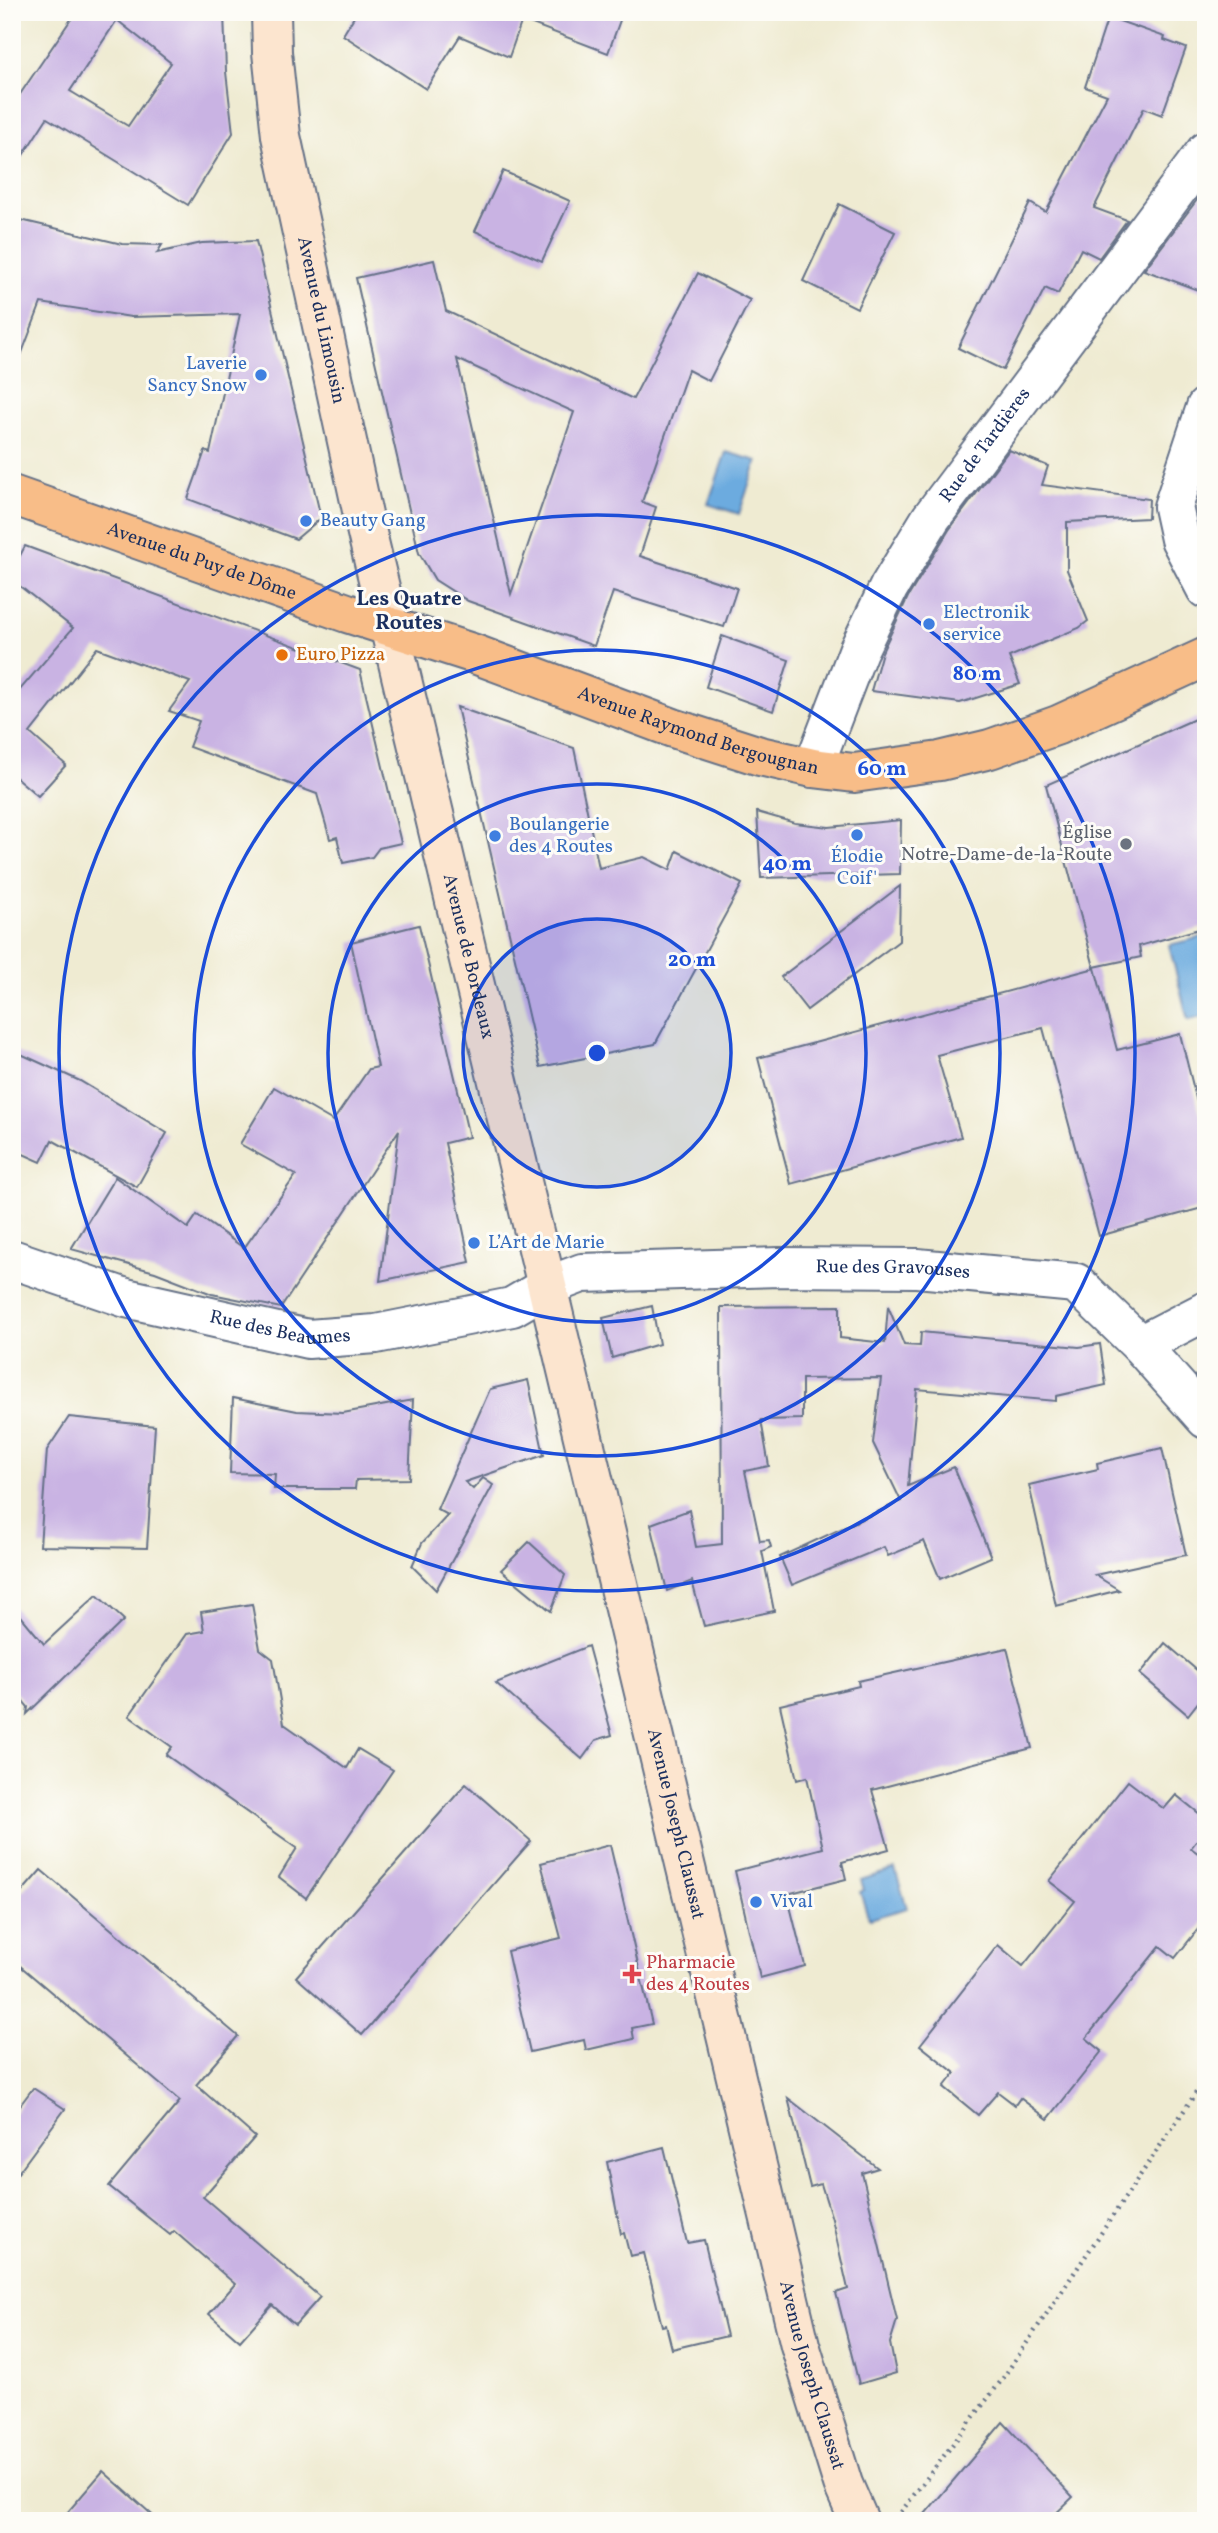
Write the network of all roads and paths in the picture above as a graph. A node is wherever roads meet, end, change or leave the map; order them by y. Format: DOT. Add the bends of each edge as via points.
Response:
graph roads {
  1 [pos="271,12"];
  2 [pos="1206,151"];
  3 [pos="1206,407"];
  4 [pos="12,495"];
  5 [pos="1206,589"];
  6 [pos="391,627"];
  7 [pos="1206,657"];
  8 [pos="813,768"];
  9 [pos="12,1259"];
  10 [pos="548,1286"];
  11 [pos="1206,1311"];
  12 [pos="1140,1345"];
  13 [pos="1206,1419"];
  14 [pos="1206,2078"];
  15 [pos="859,2521"];
  16 [pos="894,2521"];
  1 -- 6 [label="main road, Avenue du Limousin" via="281,136"];
  2 -- 8 [label="street, Rue de Tardières" via="931,518 863,640"];
  3 -- 5 [label="street" via="1173,507 1180,539"];
  4 -- 6 [label="main road, Avenue du Puy de Dôme"];
  6 -- 8 [label="main road, Avenue Raymond Bergougnan" via="674,728"];
  6 -- 10 [label="main road, Avenue de Bordeaux"];
  7 -- 8 [label="main road, Avenue Raymond Bergougnan" via="1058,725 990,749 854,773"];
  9 -- 10 [label="street, Rue des Beaumes" via="126,1298 308,1339 376,1334 512,1307"];
  10 -- 12 [label="street, Rue des Gravouses" via="582,1273 780,1267 917,1268 1076,1283"];
  10 -- 15 [label="main road, Avenue Joseph Claussat" via="800,2345"];
  11 -- 12 [label="street"];
  12 -- 13 [label="street, Rue des Gravouses"];
  14 -- 16 [label="path" via="1001,2381"];
}
